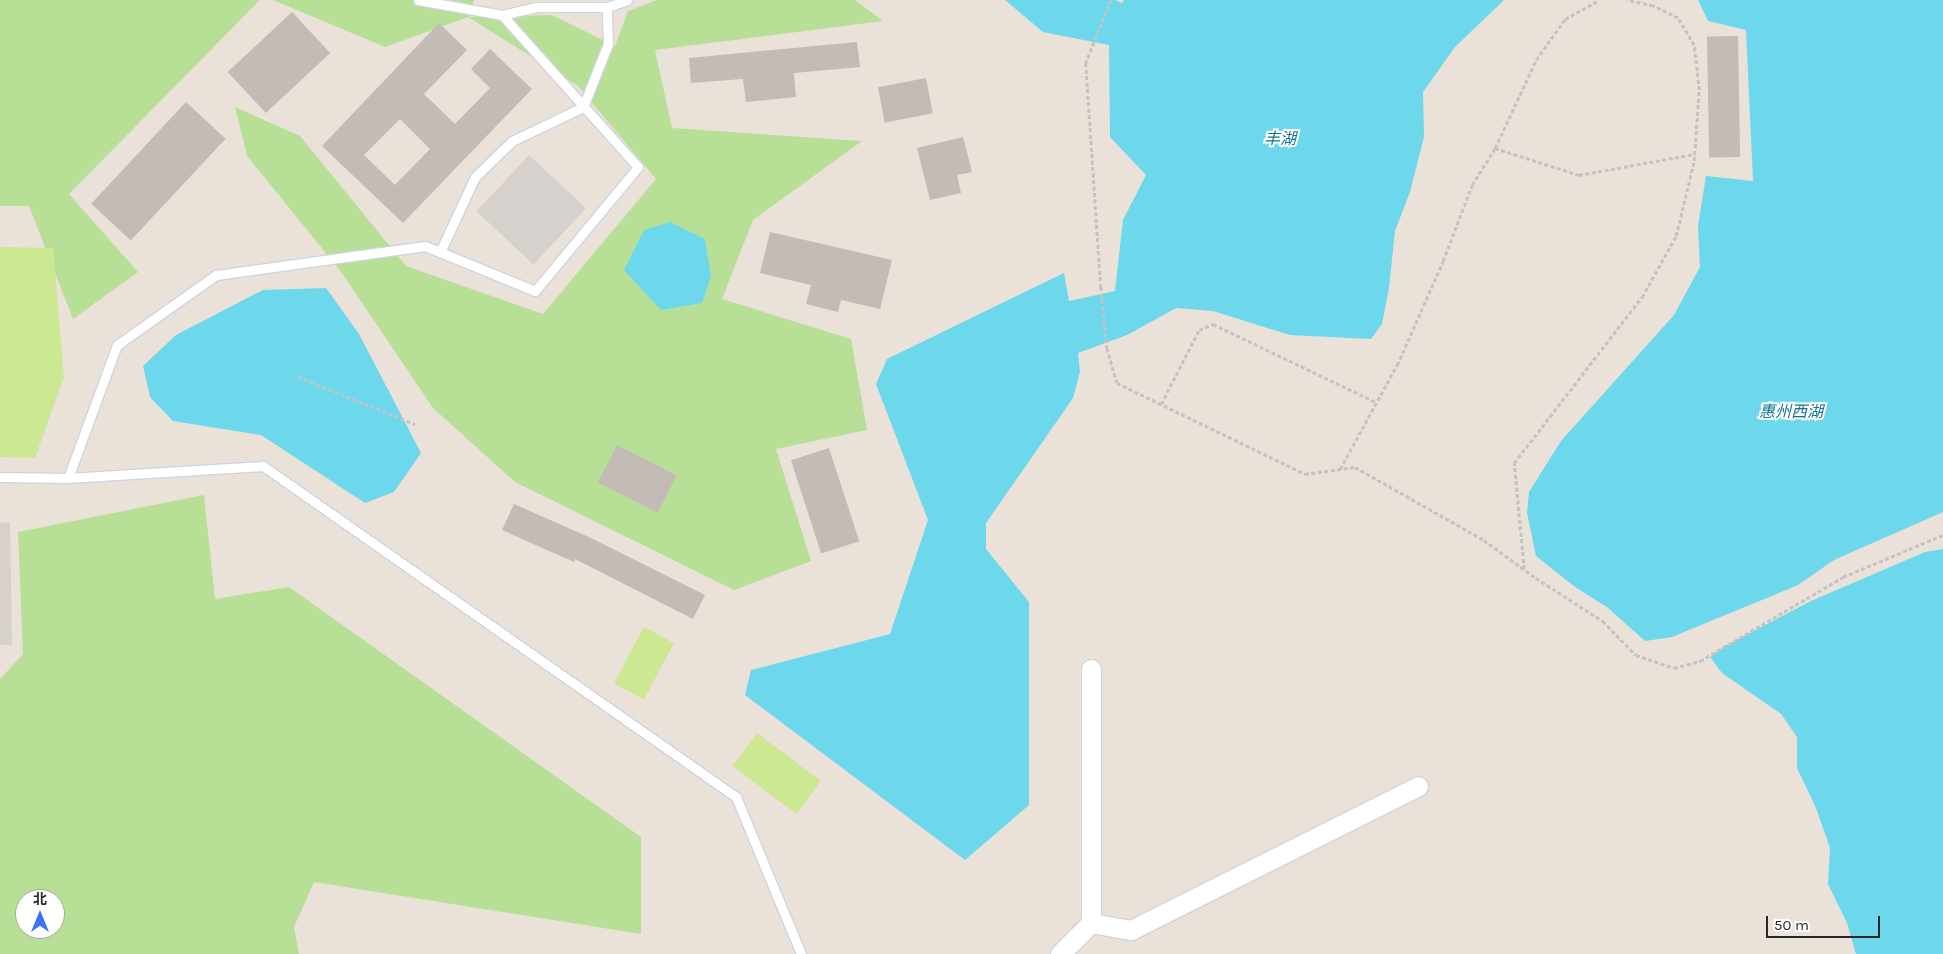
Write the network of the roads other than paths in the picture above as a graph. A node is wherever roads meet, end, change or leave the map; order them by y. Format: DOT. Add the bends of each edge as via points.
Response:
graph roads {
  1 [pos="418,0"];
  2 [pos="627,0"];
  3 [pos="607,7"];
  4 [pos="502,15"];
  5 [pos="583,107"];
  6 [pos="440,252"];
  7 [pos="0,477"];
  8 [pos="68,478"];
  9 [pos="1091,669"];
  10 [pos="1418,786"];
  11 [pos="1091,923"];
  12 [pos="801,954"];
  13 [pos="1060,954"];
  1 -- 4 [label="lane"];
  2 -- 3 [label="lane"];
  3 -- 4 [label="lane" via="536,7"];
  3 -- 5 [label="lane" via="608,44"];
  4 -- 5 [label="lane"];
  5 -- 6 [label="lane" via="512,141 475,177"];
  5 -- 6 [label="lane" via="638,167 535,291"];
  6 -- 8 [label="lane" via="425,246 216,274 117,345"];
  7 -- 8 [label="lane"];
  8 -- 12 [label="lane" via="263,466 736,797"];
  9 -- 11 [label="street"];
  10 -- 11 [label="street" via="1131,930"];
  11 -- 13 [label="street"];
}
